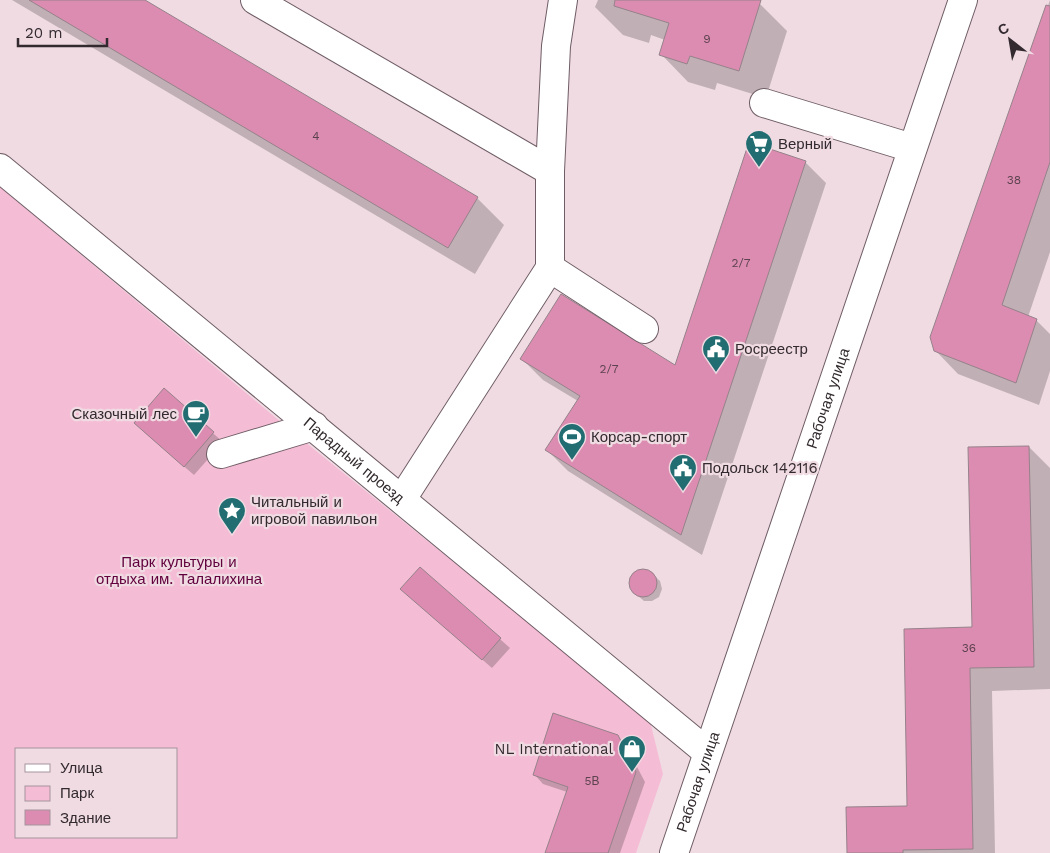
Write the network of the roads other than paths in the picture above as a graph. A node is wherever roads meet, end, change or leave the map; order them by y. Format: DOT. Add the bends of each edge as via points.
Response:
graph roads {
  1 [pos="255,0"];
  2 [pos="563,0"];
  3 [pos="963,0"];
  4 [pos="764,103"];
  5 [pos="912,148"];
  6 [pos="0,168"];
  7 [pos="550,170"];
  8 [pos="550,268"];
  9 [pos="644,329"];
  10 [pos="314,426"];
  11 [pos="221,454"];
  12 [pos="402,499"];
  13 [pos="707,752"];
  14 [pos="674,853"];
  1 -- 7 [label="street"];
  2 -- 7 [label="street" via="556,46"];
  3 -- 5 [label="street, Рабочая улица"];
  4 -- 5 [label="street"];
  5 -- 13 [label="street, Рабочая улица"];
  6 -- 10 [label="street, Парадный проезд"];
  7 -- 8 [label="street"];
  8 -- 9 [label="street"];
  8 -- 12 [label="street"];
  10 -- 11 [label="street"];
  10 -- 12 [label="street, Парадный проезд"];
  12 -- 13 [label="street, Парадный проезд"];
  13 -- 14 [label="street, Рабочая улица"];
}
